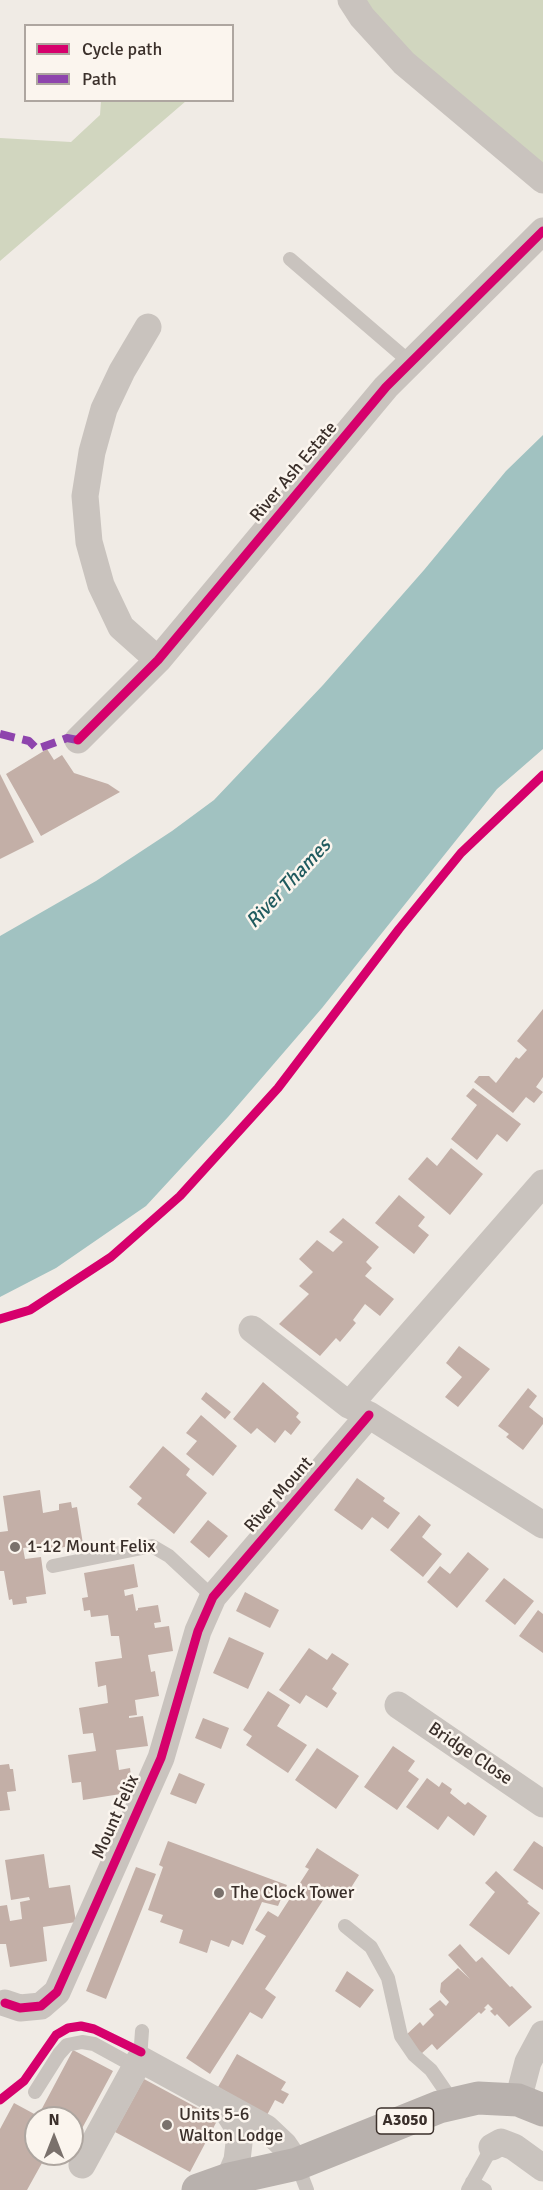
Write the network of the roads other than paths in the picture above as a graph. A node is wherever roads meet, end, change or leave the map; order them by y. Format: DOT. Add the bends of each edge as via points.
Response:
graph roads {
  1 [pos="351,0"];
  2 [pos="543,180"];
  3 [pos="543,231"];
  4 [pos="290,259"];
  5 [pos="148,327"];
  6 [pos="411,363"];
  7 [pos="158,660"];
  8 [pos="78,740"];
  9 [pos="543,1184"];
  10 [pos="252,1329"];
  11 [pos="359,1410"];
  12 [pos="543,1525"];
  13 [pos="53,1566"];
  14 [pos="213,1597"];
  15 [pos="398,1705"];
  16 [pos="543,1804"];
  17 [pos="345,1926"];
  18 [pos="5,2003"];
  19 [pos="141,2031"];
  20 [pos="543,2034"];
  21 [pos="138,2063"];
  22 [pos="35,2092"];
  23 [pos="454,2104"];
  24 [pos="530,2105"];
  25 [pos="224,2106"];
  26 [pos="492,2147"];
  27 [pos="84,2161"];
  28 [pos="543,2168"];
  29 [pos="302,2177"];
  30 [pos="241,2184"];
  31 [pos="470,2186"];
  32 [pos="198,2190"];
  33 [pos="485,2190"];
  1 -- 2 [label="street" via="404,63"];
  3 -- 6 [label="street, River Ash Estate"];
  4 -- 6 [label="lane"];
  5 -- 7 [label="street" via="104,409 85,496 89,542 101,585 121,627"];
  6 -- 7 [label="street, River Ash Estate"];
  7 -- 8 [label="street, River Ash Estate"];
  9 -- 11 [label="street, River Mount"];
  10 -- 11 [label="street"];
  11 -- 12 [label="street"];
  11 -- 14 [label="street, River Mount"];
  13 -- 14 [label="lane" via="152,1546 169,1556"];
  14 -- 18 [label="street, Mount Felix" via="198,1631 161,1758 57,1992 41,2006 20,2008"];
  15 -- 16 [label="street, Bridge Close"];
  17 -- 23 [label="lane" via="371,1947 388,1978 401,2036"];
  19 -- 21 [label="lane"];
  20 -- 24 [label="street" via="528,2062"];
  21 -- 22 [label="lane" via="94,2044 67,2045"];
  21 -- 25 [label="street"];
  21 -- 27 [label="street"];
  23 -- 24 [label="main road, A3050" via="478,2098"];
  23 -- 29 [label="main road, A3050"];
  25 -- 29 [label="street" via="266,2128 284,2145"];
  25 -- 30 [label="street" via="237,2126"];
  26 -- 28 [label="street" via="501,2142 514,2147"];
  26 -- 31 [label="lane"];
  29 -- 30 [label="main road, A3050"];
  30 -- 32 [label="main road, A3050"];
  31 -- 33 [label="lane"];
}
